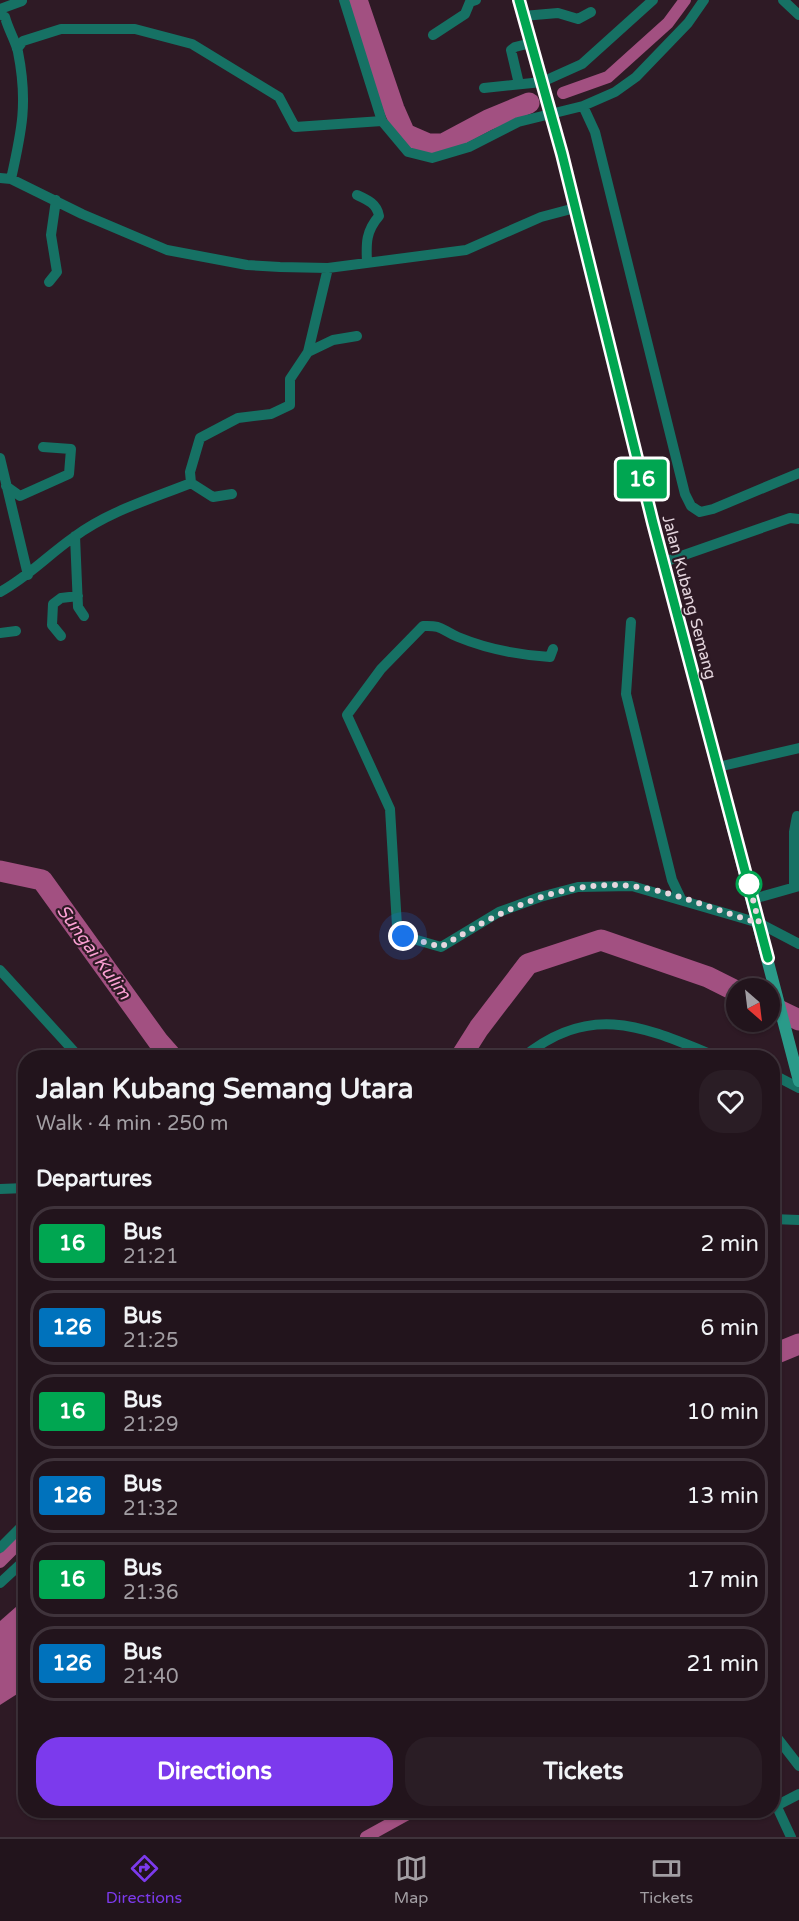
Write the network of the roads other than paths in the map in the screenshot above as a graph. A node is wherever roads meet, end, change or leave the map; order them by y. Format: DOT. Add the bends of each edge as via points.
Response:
graph roads {
  1 [pos="344,0"];
  2 [pos="476,0"];
  3 [pos="519,0"];
  4 [pos="640,0"];
  5 [pos="704,0"];
  6 [pos="22,2"];
  7 [pos="653,2"];
  8 [pos="0,9"];
  9 [pos="591,12"];
  10 [pos="0,14"];
  11 [pos="523,16"];
  12 [pos="433,35"];
  13 [pos="531,43"];
  14 [pos="17,49"];
  15 [pos="542,82"];
  16 [pos="519,84"];
  17 [pos="484,88"];
  18 [pos="583,106"];
  19 [pos="550,113"];
  20 [pos="382,121"];
  21 [pos="6,178"];
  22 [pos="357,195"];
  23 [pos="56,200"];
  24 [pos="574,208"];
  25 [pos="367,262"];
  26 [pos="328,268"];
  27 [pos="49,282"];
  28 [pos="357,336"];
  29 [pos="308,352"];
  30 [pos="43,447"];
  31 [pos="0,458"];
  32 [pos="799,472"];
  33 [pos="191,483"];
  34 [pos="6,486"];
  35 [pos="232,494"];
  36 [pos="799,519"];
  37 [pos="75,536"];
  38 [pos="664,562"];
  39 [pos="28,575"];
  40 [pos="0,592"];
  41 [pos="78,596"];
  42 [pos="84,616"];
  43 [pos="631,622"];
  44 [pos="16,631"];
  45 [pos="0,633"];
  46 [pos="61,636"];
  47 [pos="553,649"];
  48 [pos="799,748"];
  49 [pos="718,767"];
  50 [pos="797,816"];
  51 [pos="796,887"];
  52 [pos="681,899"];
  53 [pos="753,899"];
  54 [pos="759,923"];
  55 [pos="799,944"];
  56 [pos="0,970"];
  57 [pos="73,1050"];
  58 [pos="532,1050"];
  59 [pos="700,1050"];
  60 [pos="780,1076"];
  61 [pos="798,1076"];
  62 [pos="799,1088"];
  63 [pos="18,1188"];
  64 [pos="0,1189"];
  65 [pos="780,1219"];
  66 [pos="799,1220"];
  67 [pos="18,1530"];
  68 [pos="0,1548"];
  69 [pos="18,1566"];
  70 [pos="0,1583"];
  71 [pos="780,1741"];
  72 [pos="799,1766"];
  73 [pos="799,1794"];
  74 [pos="780,1804"];
  75 [pos="780,1817"];
  76 [pos="790,1837"];
  1 -- 20 [label="street"];
  2 -- 12 [label="street" via="470,2 465,14"];
  3 -- 11 [label="main road, Jalan Kubang Semang"];
  4 -- 7 [label="street"];
  5 -- 18 [label="street" via="688,23 636,77 615,92"];
  6 -- 8 [label="street"];
  7 -- 15 [label="street" via="582,64"];
  9 -- 11 [label="street" via="578,19 558,13"];
  10 -- 14 [label="street" via="5,17"];
  11 -- 13 [label="main road, Jalan Kubang Semang"];
  13 -- 15 [label="main road, Jalan Kubang Semang"];
  13 -- 16 [label="street" via="511,50"];
  14 -- 20 [label="street" via="22,41 61,29 135,29 192,44 248,77 279,97 295,127"];
  14 -- 21 [label="street" via="25,101"];
  15 -- 16 [label="street"];
  15 -- 19 [label="main road, Jalan Kubang Semang"];
  16 -- 17 [label="street"];
  18 -- 19 [label="street"];
  18 -- 32 [label="street" via="595,132 691,506 700,512 713,509"];
  19 -- 20 [label="street" via="432,158 408,152"];
  19 -- 24 [label="main road, Jalan Kubang Semang"];
  21 -- 23 [label="street"];
  22 -- 25 [label="street" via="378,208 379,216 370,227 366,243"];
  23 -- 26 [label="street" via="167,249 247,265"];
  23 -- 27 [label="street" via="51,235 57,272"];
  24 -- 25 [label="street" via="541,217 466,250"];
  24 -- 38 [label="main road, Jalan Kubang Semang"];
  25 -- 26 [label="street"];
  26 -- 29 [label="street"];
  28 -- 29 [label="street" via="333,340"];
  29 -- 33 [label="street" via="290,379 290,405 271,414 238,418 200,438 190,472"];
  30 -- 34 [label="street" via="71,449 69,474 20,496"];
  31 -- 34 [label="street"];
  33 -- 35 [label="street" via="213,497"];
  33 -- 37 [label="street" via="140,500"];
  34 -- 39 [label="street"];
  36 -- 38 [label="street" via="790,518"];
  37 -- 39 [label="street"];
  37 -- 41 [label="street"];
  38 -- 49 [label="main road, Jalan Kubang Semang"];
  39 -- 40 [label="street"];
  41 -- 42 [label="street" via="78,607"];
  41 -- 46 [label="street" via="61,598 53,604 52,625"];
  43 -- 52 [label="street" via="626,694 672,880"];
  44 -- 45 [label="street"];
  47 -- 52 [label="street" via="550,657 519,655 456,636 440,625 423,626 381,669 347,715 390,809 397,926 403,936 441,947 499,912 578,887 632,886"];
  48 -- 49 [label="street"];
  49 -- 53 [label="main road, Jalan Kubang Semang"];
  50 -- 51 [label="street"];
  51 -- 53 [label="street"];
  52 -- 54 [label="street"];
  53 -- 54 [label="main road, Jalan Kubang Semang"];
  54 -- 55 [label="street"];
  54 -- 61 [label="main road, Jalan Kubang Semang"];
  56 -- 57 [label="street"];
  58 -- 59 [label="street" via="577,1028 614,1023 644,1027"];
  60 -- 62 [label="street"];
  63 -- 64 [label="street"];
  65 -- 66 [label="street"];
  67 -- 68 [label="street"];
  69 -- 70 [label="street"];
  71 -- 72 [label="street"];
  73 -- 74 [label="street"];
  75 -- 76 [label="street"];
}
